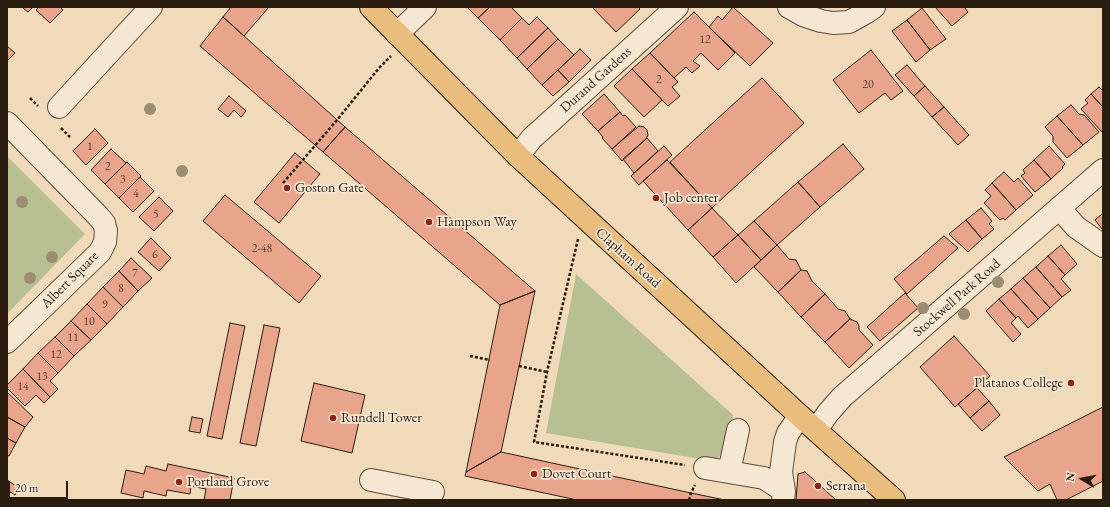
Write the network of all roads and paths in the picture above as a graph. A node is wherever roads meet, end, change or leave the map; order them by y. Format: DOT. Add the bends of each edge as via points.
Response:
graph roads {
  1 [pos="151,7"];
  2 [pos="371,7"];
  3 [pos="424,7"];
  4 [pos="677,7"];
  5 [pos="789,7"];
  6 [pos="874,7"];
  7 [pos="401,38"];
  8 [pos="58,107"];
  9 [pos="7,123"];
  10 [pos="518,156"];
  11 [pos="1103,170"];
  12 [pos="283,183"];
  13 [pos="1059,208"];
  14 [pos="583,217"];
  15 [pos="1103,246"];
  16 [pos="7,342"];
  17 [pos="470,356"];
  18 [pos="490,360"];
  19 [pos="520,366"];
  20 [pos="547,372"];
  21 [pos="800,416"];
  22 [pos="738,430"];
  23 [pos="816,430"];
  24 [pos="705,468"];
  25 [pos="729,472"];
  26 [pos="370,480"];
  27 [pos="434,492"];
  28 [pos="783,496"];
  29 [pos="894,500"];
  1 -- 8 [label="street"];
  2 -- 7 [label="highway, Clapham Road"];
  3 -- 7 [label="street"];
  4 -- 10 [label="street, Durand Gardens" via="532,138"];
  5 -- 6 [label="street" via="803,15 833,23 849,22"];
  7 -- 10 [label="highway, Clapham Road"];
  7 -- 12 [label="path" via="337,120"];
  9 -- 16 [label="street, Albert Square" via="98,216 104,223 106,232 100,252"];
  10 -- 14 [label="highway, Clapham Road"];
  11 -- 13 [label="street, Stockwell Park Road"];
  13 -- 15 [label="street" via="1076,227"];
  13 -- 23 [label="street, Stockwell Park Road" via="842,397"];
  14 -- 20 [label="path"];
  14 -- 21 [label="highway, Clapham Road"];
  17 -- 18 [label="path"];
  19 -- 20 [label="path"];
  20 -- 24 [label="path" via="534,442"];
  21 -- 23 [label="highway, Clapham Road"];
  21 -- 28 [label="street" via="785,442 781,472"];
  22 -- 25 [label="street"];
  23 -- 29 [label="highway, Clapham Road"];
  24 -- 25 [label="street"];
  25 -- 28 [label="street" via="764,478"];
  26 -- 27 [label="street"];
}
